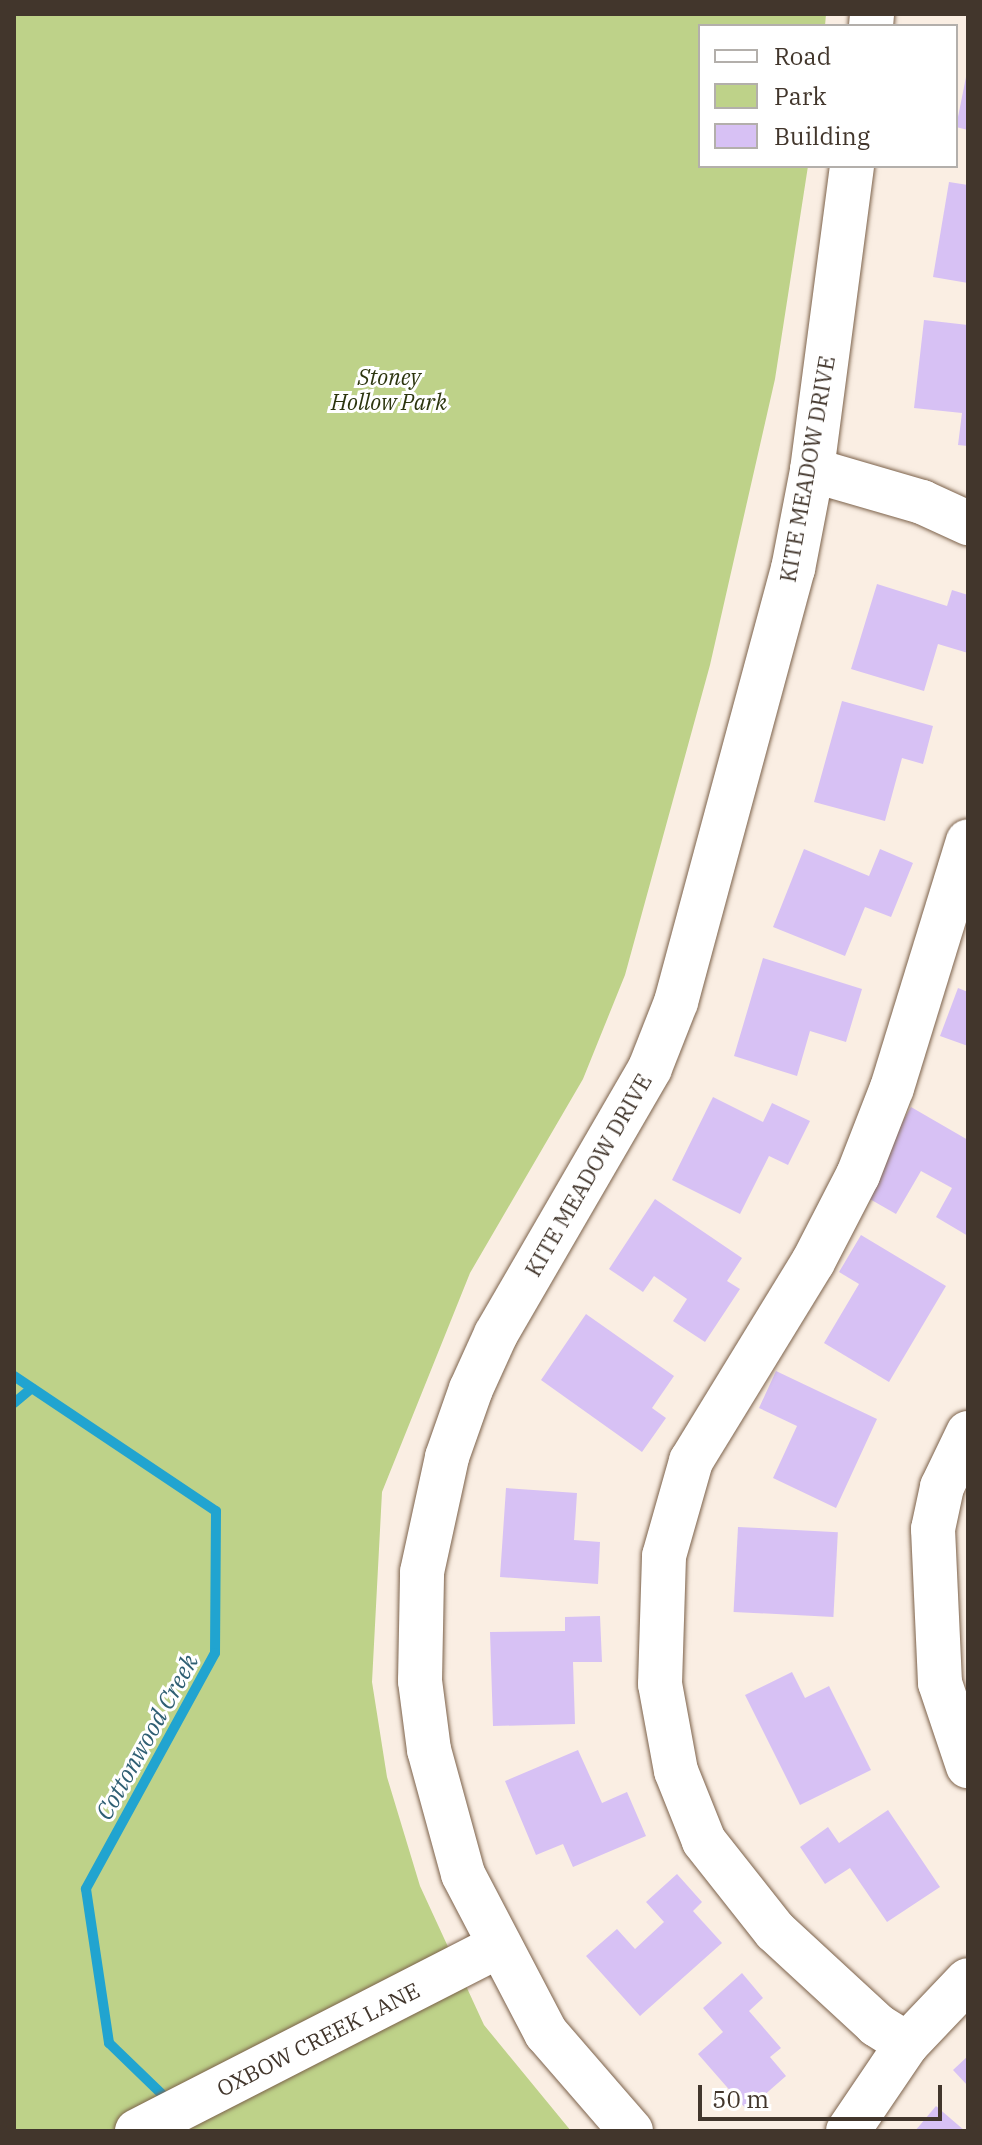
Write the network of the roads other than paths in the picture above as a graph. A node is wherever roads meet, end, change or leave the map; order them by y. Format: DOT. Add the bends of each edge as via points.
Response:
graph roads {
  1 [pos="852,168"];
  2 [pos="812,470"];
  3 [pos="968,523"];
  4 [pos="968,841"];
  5 [pos="968,1433"];
  6 [pos="968,1766"];
  7 [pos="499,1946"];
  8 [pos="968,1980"];
  9 [pos="907,2044"];
  10 [pos="137,2131"];
  11 [pos="631,2131"];
  12 [pos="848,2131"];
  1 -- 2 [label="street, KITE MEADOW DRIVE"];
  2 -- 3 [label="street" via="922,502"];
  2 -- 7 [label="street, KITE MEADOW DRIVE" via="793,569 676,1002 650,1068 611,1141 496,1334 466,1402 431,1520 419,1625 429,1750 463,1874"];
  4 -- 9 [label="street" via="892,1088 858,1175 813,1262 691,1461 664,1556 660,1684 676,1771 704,1841 775,1931 877,2025"];
  5 -- 6 [label="street" via="942,1487 933,1529 940,1683"];
  7 -- 10 [label="street, OXBOW CREEK LANE"];
  7 -- 11 [label="street, KITE MEADOW DRIVE" via="546,2033"];
  8 -- 9 [label="street"];
  9 -- 12 [label="street"];
}
